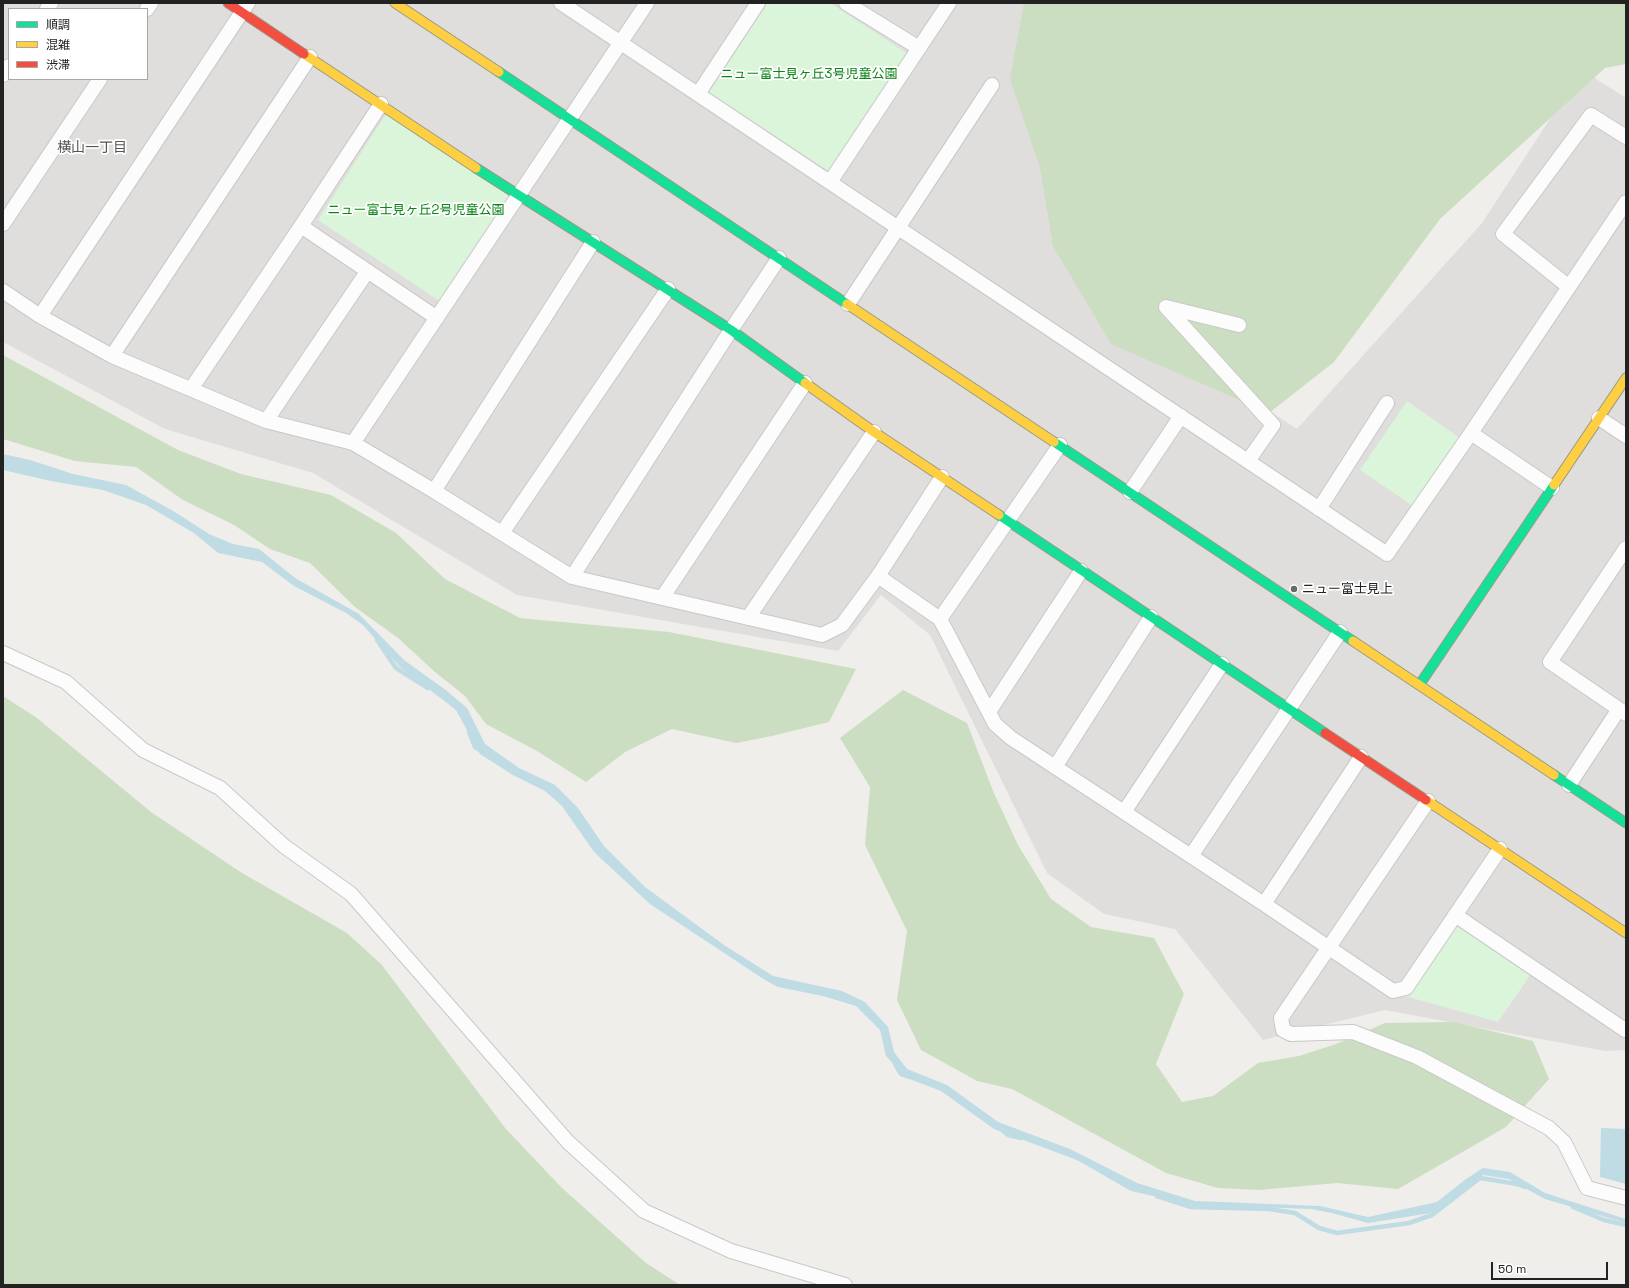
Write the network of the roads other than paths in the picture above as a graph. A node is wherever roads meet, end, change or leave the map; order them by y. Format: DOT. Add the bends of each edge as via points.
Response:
graph roads {
  1 [pos="228,3"];
  2 [pos="395,3"];
  3 [pos="561,3"];
  4 [pos="647,3"];
  5 [pos="758,3"];
  6 [pos="949,3"];
  7 [pos="852,5"];
  8 [pos="245,8"];
  9 [pos="621,43"];
  10 [pos="919,48"];
  11 [pos="310,58"];
  12 [pos="99,80"];
  13 [pos="992,85"];
  14 [pos="698,94"];
  15 [pos="380,104"];
  16 [pos="569,119"];
  17 [pos="1626,137"];
  18 [pos="830,182"];
  19 [pos="518,196"];
  20 [pos="1626,202"];
  21 [pos="3,224"];
  22 [pos="302,226"];
  23 [pos="899,228"];
  24 [pos="593,242"];
  25 [pos="779,258"];
  26 [pos="367,272"];
  27 [pos="1570,287"];
  28 [pos="668,290"];
  29 [pos="3,291"];
  30 [pos="848,304"];
  31 [pos="40,316"];
  32 [pos="437,318"];
  33 [pos="1239,325"];
  34 [pos="731,330"];
  35 [pos="112,356"];
  36 [pos="1626,378"];
  37 [pos="805,382"];
  38 [pos="191,389"];
  39 [pos="1387,403"];
  40 [pos="1181,416"];
  41 [pos="1599,418"];
  42 [pos="266,421"];
  43 [pos="874,432"];
  44 [pos="1472,433"];
  45 [pos="1626,436"];
  46 [pos="353,443"];
  47 [pos="1060,445"];
  48 [pos="1248,461"];
  49 [pos="942,477"];
  50 [pos="1552,488"];
  51 [pos="434,491"];
  52 [pos="1130,492"];
  53 [pos="1319,509"];
  54 [pos="1008,522"];
  55 [pos="502,533"];
  56 [pos="1626,548"];
  57 [pos="1082,571"];
  58 [pos="878,576"];
  59 [pos="572,577"];
  60 [pos="662,598"];
  61 [pos="1151,617"];
  62 [pos="748,618"];
  63 [pos="940,620"];
  64 [pos="1340,632"];
  65 [pos="3,653"];
  66 [pos="1222,664"];
  67 [pos="1420,684"];
  68 [pos="1289,710"];
  69 [pos="1623,711"];
  70 [pos="989,712"];
  71 [pos="1361,757"];
  72 [pos="1055,766"];
  73 [pos="1569,785"];
  74 [pos="1428,801"];
  75 [pos="1124,812"];
  76 [pos="1626,823"];
  77 [pos="1500,849"];
  78 [pos="1191,856"];
  79 [pos="1264,904"];
  80 [pos="1455,914"];
  81 [pos="1626,934"];
  82 [pos="1330,947"];
  83 [pos="1626,1028"];
  84 [pos="1626,1198"];
  85 [pos="845,1285"];
  1 -- 8 [label="street"];
  2 -- 16 [label="street"];
  3 -- 9 [label="street"];
  4 -- 9 [label="street"];
  5 -- 14 [label="street"];
  6 -- 10 [label="street"];
  7 -- 10 [label="street"];
  8 -- 11 [label="street"];
  8 -- 31 [label="street"];
  9 -- 14 [label="street"];
  9 -- 16 [label="street"];
  10 -- 18 [label="street"];
  11 -- 15 [label="street"];
  11 -- 35 [label="street"];
  12 -- 21 [label="street"];
  13 -- 23 [label="street"];
  14 -- 18 [label="street"];
  15 -- 19 [label="street"];
  15 -- 22 [label="street"];
  16 -- 19 [label="street"];
  16 -- 25 [label="street"];
  17 -- 27 [label="street" via="1591,115 1503,234"];
  18 -- 23 [label="street"];
  19 -- 24 [label="street"];
  19 -- 32 [label="street"];
  20 -- 27 [label="street"];
  22 -- 26 [label="street"];
  22 -- 38 [label="street"];
  23 -- 30 [label="street"];
  23 -- 40 [label="street"];
  24 -- 28 [label="street"];
  24 -- 51 [label="street"];
  25 -- 30 [label="street"];
  25 -- 34 [label="street"];
  26 -- 32 [label="street"];
  26 -- 42 [label="street"];
  27 -- 44 [label="street"];
  28 -- 34 [label="street"];
  28 -- 55 [label="street"];
  29 -- 31 [label="street"];
  30 -- 47 [label="street"];
  31 -- 35 [label="street"];
  32 -- 46 [label="street"];
  33 -- 48 [label="street" via="1166,307 1273,425"];
  34 -- 37 [label="street"];
  34 -- 59 [label="street"];
  35 -- 38 [label="street"];
  36 -- 41 [label="street"];
  37 -- 43 [label="street"];
  37 -- 60 [label="street"];
  38 -- 42 [label="street"];
  39 -- 53 [label="street"];
  40 -- 48 [label="street"];
  40 -- 52 [label="street"];
  41 -- 45 [label="street"];
  41 -- 50 [label="street"];
  42 -- 46 [label="street"];
  43 -- 49 [label="street"];
  43 -- 62 [label="street"];
  44 -- 50 [label="street"];
  44 -- 53 [label="street" via="1387,554"];
  46 -- 51 [label="street"];
  47 -- 52 [label="street"];
  47 -- 54 [label="street"];
  48 -- 53 [label="street"];
  49 -- 54 [label="street"];
  49 -- 58 [label="street"];
  50 -- 67 [label="street"];
  51 -- 55 [label="street"];
  52 -- 64 [label="street"];
  54 -- 57 [label="street"];
  54 -- 63 [label="street"];
  55 -- 59 [label="street"];
  56 -- 69 [label="street" via="1550,662"];
  57 -- 61 [label="street"];
  57 -- 70 [label="street"];
  58 -- 62 [label="street" via="842,625 822,635"];
  58 -- 63 [label="street"];
  59 -- 60 [label="street"];
  60 -- 62 [label="street"];
  61 -- 66 [label="street"];
  61 -- 72 [label="street"];
  63 -- 70 [label="street"];
  64 -- 67 [label="street"];
  64 -- 68 [label="street"];
  65 -- 85 [label="street" via="66,682 143,750 220,788 284,846 351,894 568,1142 644,1211 731,1251"];
  66 -- 68 [label="street"];
  66 -- 75 [label="street"];
  67 -- 73 [label="street"];
  68 -- 71 [label="street"];
  68 -- 78 [label="street"];
  69 -- 73 [label="street"];
  70 -- 72 [label="street" via="995,724 1011,738"];
  71 -- 74 [label="street"];
  71 -- 79 [label="street"];
  72 -- 75 [label="street"];
  73 -- 76 [label="street"];
  74 -- 77 [label="street"];
  74 -- 82 [label="street"];
  75 -- 78 [label="street"];
  77 -- 80 [label="street"];
  77 -- 81 [label="street"];
  78 -- 79 [label="street"];
  79 -- 82 [label="street"];
  80 -- 82 [label="street" via="1406,988 1392,990"];
  80 -- 83 [label="street" via="1625,1030"];
  82 -- 84 [label="street" via="1281,1018 1283,1030 1291,1034 1353,1032 1417,1057 1549,1128 1564,1142 1587,1188"];
}
